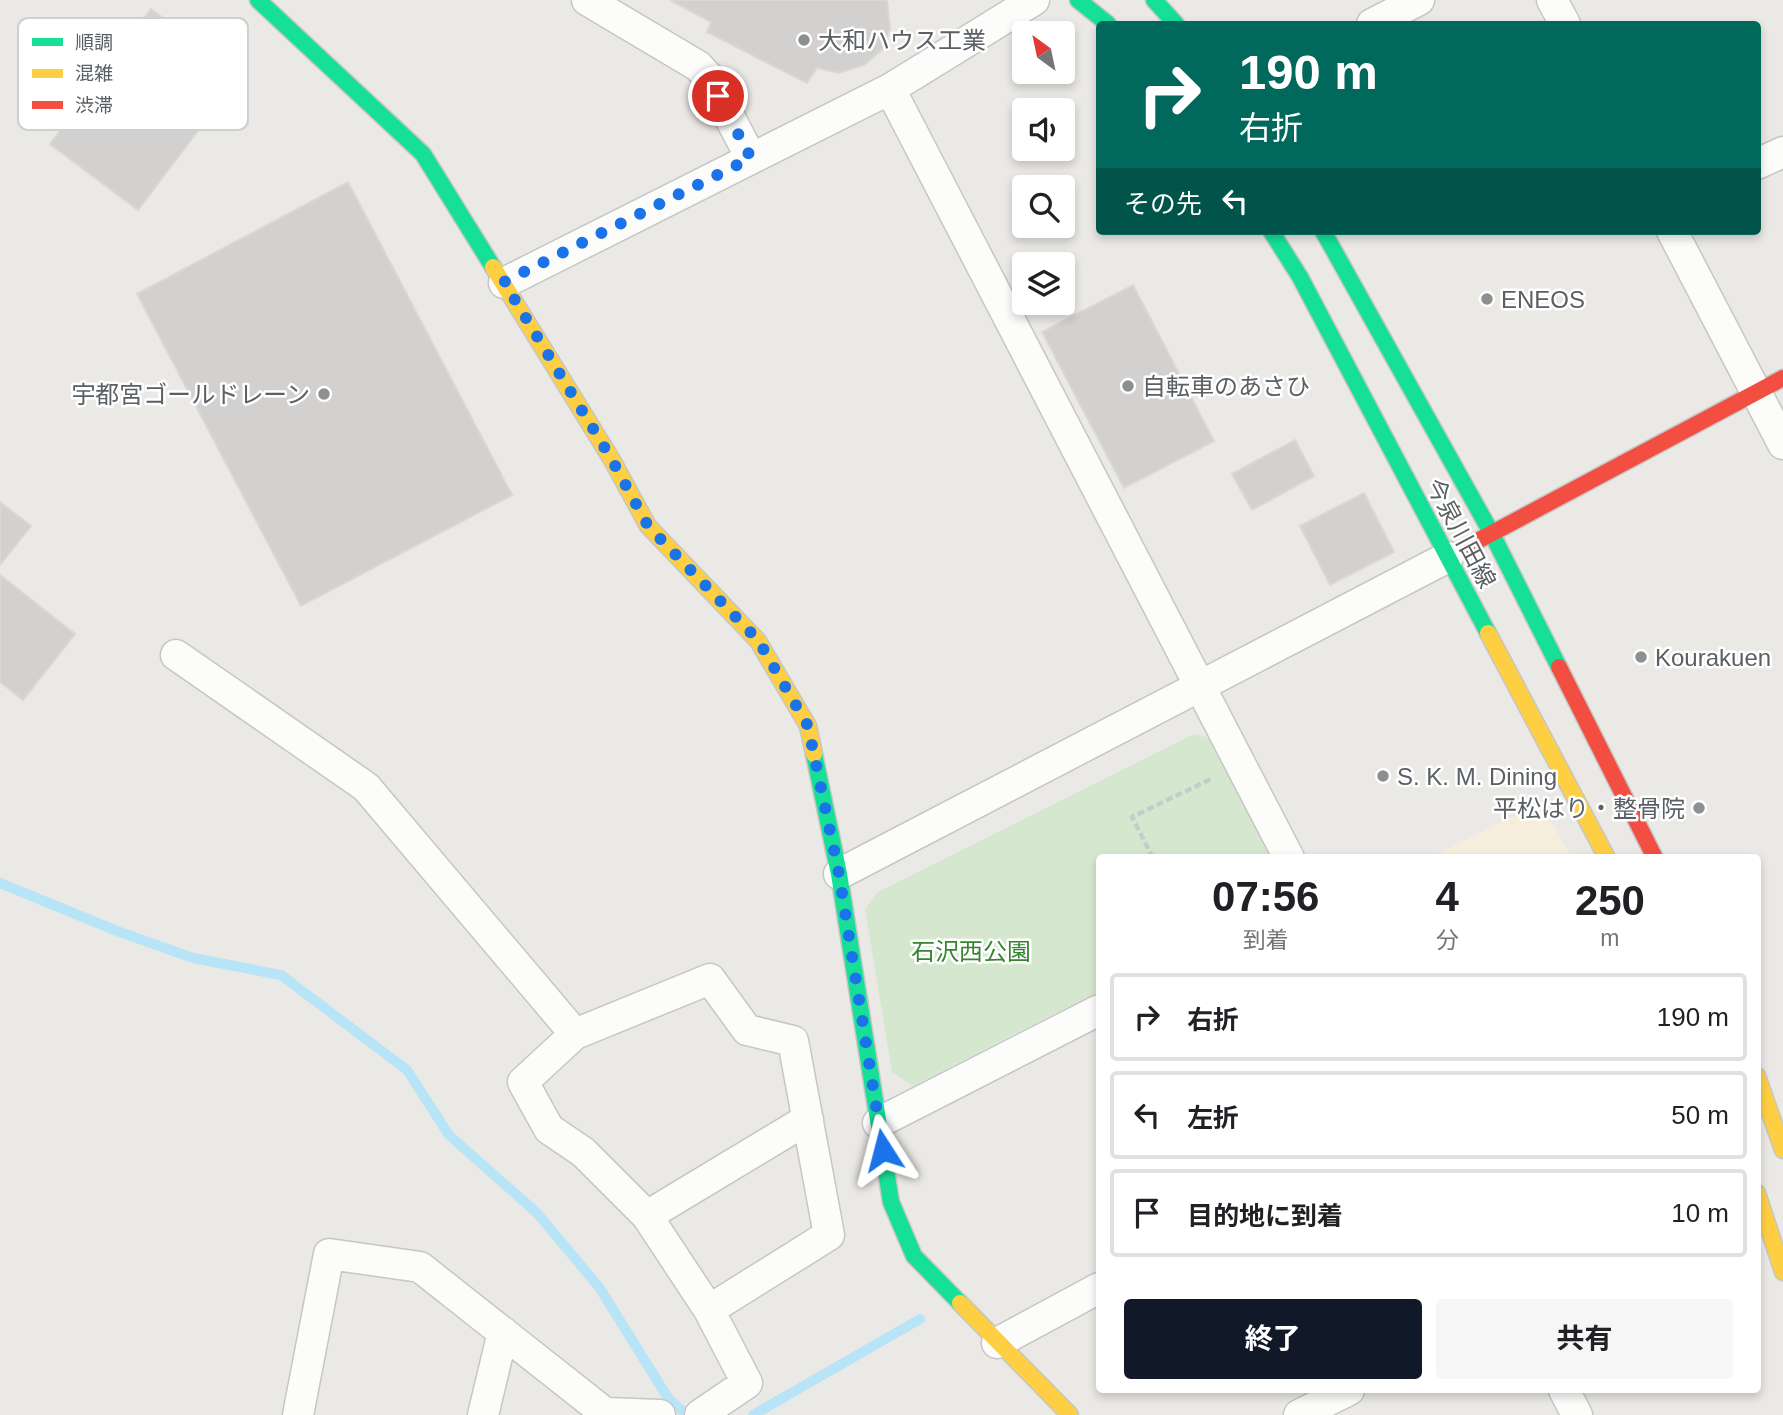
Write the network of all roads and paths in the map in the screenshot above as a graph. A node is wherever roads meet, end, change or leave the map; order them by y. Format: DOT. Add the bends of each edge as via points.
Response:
graph roads {
  1 [pos="258,0"];
  2 [pos="587,0"];
  3 [pos="1034,0"];
  4 [pos="1078,0"];
  5 [pos="1154,0"];
  6 [pos="1419,0"];
  7 [pos="1552,0"];
  8 [pos="1104,21"];
  9 [pos="1173,21"];
  10 [pos="1378,21"];
  11 [pos="1563,21"];
  12 [pos="890,89"];
  13 [pos="1783,152"];
  14 [pos="751,158"];
  15 [pos="1761,162"];
  16 [pos="1274,235"];
  17 [pos="1324,235"];
  18 [pos="1674,235"];
  19 [pos="504,282"];
  20 [pos="1783,378"];
  21 [pos="1756,393"];
  22 [pos="1783,444"];
  23 [pos="1492,534"];
  24 [pos="1448,557"];
  25 [pos="176,654"];
  26 [pos="1202,686"];
  27 [pos="1218,776"];
  28 [pos="1151,854"];
  29 [pos="1287,854"];
  30 [pos="1605,854"];
  31 [pos="1652,854"];
  32 [pos="839,874"];
  33 [pos="1096,1012"];
  34 [pos="575,1034"];
  35 [pos="1761,1087"];
  36 [pos="808,1119"];
  37 [pos="878,1123"];
  38 [pos="1783,1150"];
  39 [pos="1761,1205"];
  40 [pos="646,1216"];
  41 [pos="1783,1272"];
  42 [pos="1096,1290"];
  43 [pos="709,1310"];
  44 [pos="503,1332"];
  45 [pos="997,1343"];
  46 [pos="1343,1393"];
  47 [pos="1566,1393"];
  48 [pos="298,1415"];
  49 [pos="483,1415"];
  50 [pos="660,1415"];
  51 [pos="700,1415"];
  52 [pos="1070,1415"];
  53 [pos="1299,1415"];
  54 [pos="1577,1415"];
  1 -- 19 [label="street" via="424,154"];
  2 -- 14 [label="street" via="698,66 709,78"];
  3 -- 12 [label="street"];
  4 -- 8 [label="street"];
  5 -- 9 [label="street"];
  6 -- 10 [label="street"];
  7 -- 11 [label="street"];
  12 -- 14 [label="street"];
  12 -- 26 [label="street"];
  13 -- 15 [label="street"];
  14 -- 19 [label="street"];
  16 -- 24 [label="street, 今泉川田線"];
  17 -- 23 [label="street, 今泉川田線"];
  18 -- 21 [label="street"];
  19 -- 32 [label="street" via="648,526 758,640 808,726"];
  20 -- 21 [label="street"];
  21 -- 22 [label="street"];
  21 -- 23 [label="street"];
  23 -- 24 [label="street"];
  23 -- 31 [label="street, 今泉川田線"];
  24 -- 26 [label="street"];
  24 -- 30 [label="street, 今泉川田線"];
  25 -- 34 [label="street" via="366,787"];
  26 -- 29 [label="street"];
  26 -- 32 [label="street"];
  27 -- 28 [label="path" via="1132,817"];
  32 -- 37 [label="street"];
  33 -- 37 [label="street"];
  34 -- 36 [label="street" via="709,979 747,1030 793,1041"];
  34 -- 40 [label="street" via="523,1082 549,1129 583,1152"];
  35 -- 38 [label="street"];
  36 -- 40 [label="street"];
  36 -- 43 [label="street" via="829,1235"];
  37 -- 45 [label="street" via="891,1202 914,1256"];
  39 -- 41 [label="street"];
  40 -- 43 [label="street"];
  42 -- 45 [label="street"];
  43 -- 51 [label="street" via="747,1383"];
  44 -- 48 [label="street" via="420,1267 329,1254"];
  44 -- 49 [label="street"];
  44 -- 50 [label="street" via="605,1413"];
  45 -- 52 [label="street"];
  46 -- 53 [label="street"];
  47 -- 54 [label="street"];
}
